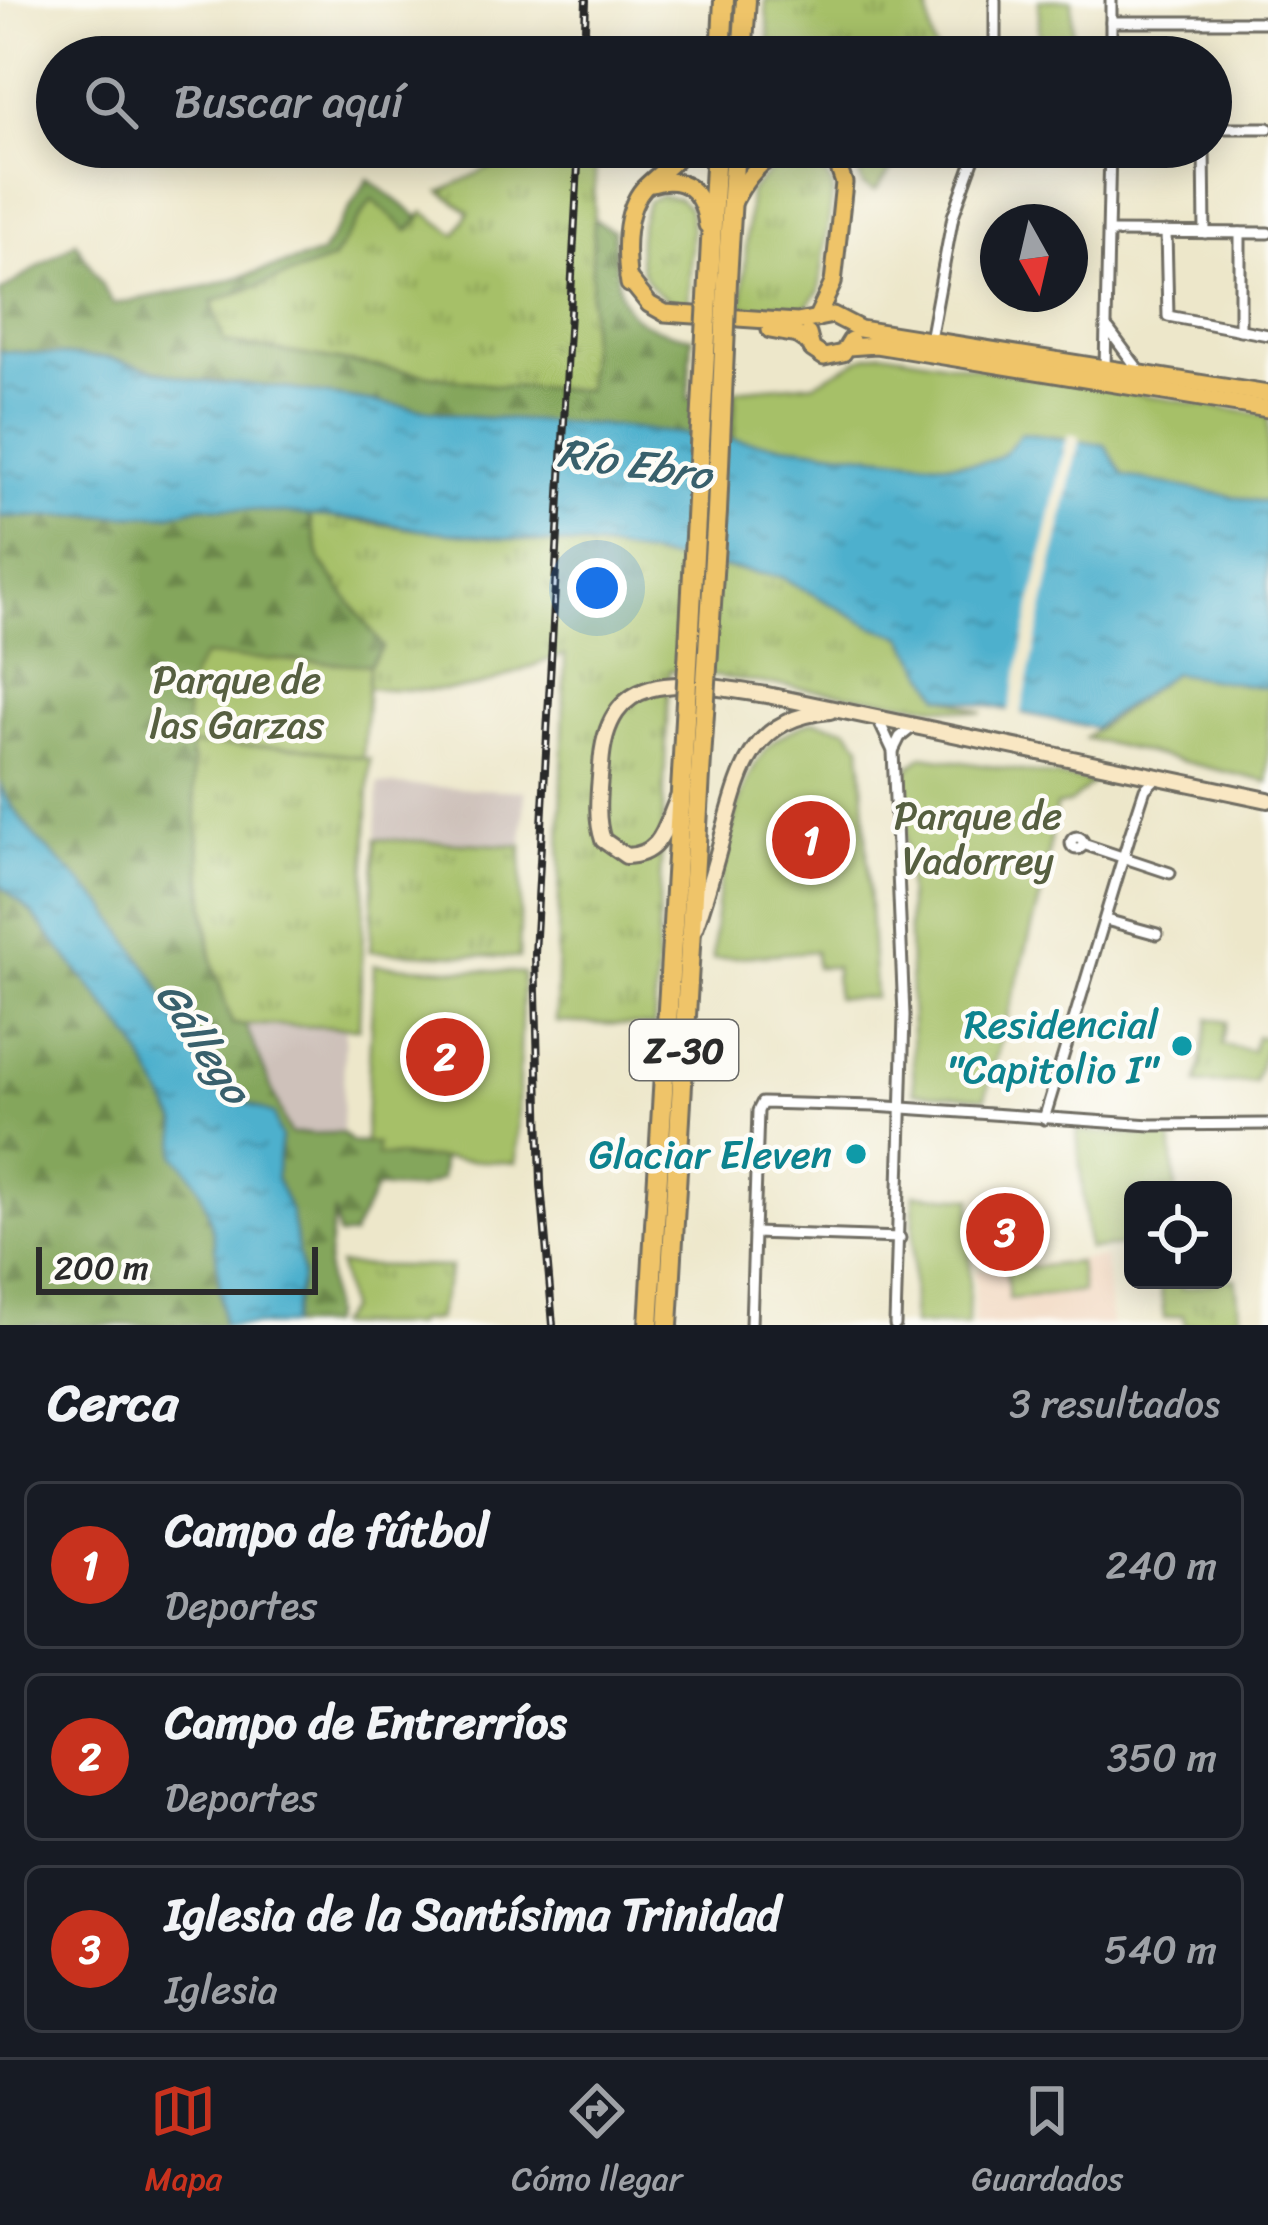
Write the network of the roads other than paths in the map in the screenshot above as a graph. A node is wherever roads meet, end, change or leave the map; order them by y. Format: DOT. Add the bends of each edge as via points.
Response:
graph roads {
  1 [pos="724,0"];
  2 [pos="995,0"];
  3 [pos="1111,0"];
  4 [pos="1111,22"];
  5 [pos="1268,22"];
  6 [pos="722,36"];
  7 [pos="995,36"];
  8 [pos="1111,36"];
  9 [pos="1232,128"];
  10 [pos="1268,128"];
  11 [pos="665,168"];
  12 [pos="715,168"];
  13 [pos="734,168"];
  14 [pos="756,168"];
  15 [pos="832,168"];
  16 [pos="840,168"];
  17 [pos="970,168"];
  18 [pos="1110,168"];
  19 [pos="1204,168"];
  20 [pos="649,184"];
  21 [pos="842,190"];
  22 [pos="732,206"];
  23 [pos="1108,232"];
  24 [pos="1166,232"];
  25 [pos="1205,232"];
  26 [pos="1240,233"];
  27 [pos="1268,233"];
  28 [pos="711,256"];
  29 [pos="628,278"];
  30 [pos="718,280"];
  31 [pos="832,283"];
  32 [pos="815,320"];
  33 [pos="846,322"];
  34 [pos="1108,328"];
  35 [pos="1240,330"];
  36 [pos="1268,335"];
  37 [pos="929,340"];
  38 [pos="809,343"];
  39 [pos="848,347"];
  40 [pos="1100,374"];
  41 [pos="1142,374"];
  42 [pos="1267,395"];
  43 [pos="842,710"];
  44 [pos="877,717"];
  45 [pos="914,726"];
  46 [pos="892,751"];
  47 [pos="687,781"];
  48 [pos="1142,781"];
  49 [pos="1268,800"];
  50 [pos="1083,844"];
  51 [pos="1124,857"];
  52 [pos="1170,873"];
  53 [pos="1106,920"];
  54 [pos="1157,934"];
  55 [pos="689,944"];
  56 [pos="903,1108"];
  57 [pos="1044,1119"];
  58 [pos="1268,1124"];
  59 [pos="754,1232"];
  60 [pos="900,1238"];
  61 [pos="659,1321"];
  62 [pos="751,1325"];
  63 [pos="895,1325"];
  1 -- 6 [label="highway"];
  2 -- 7 [label="street"];
  3 -- 4 [label="street"];
  4 -- 5 [label="street"];
  4 -- 8 [label="street"];
  9 -- 10 [label="street"];
  11 -- 20 [label="main road"];
  12 -- 28 [label="highway, Z-30"];
  13 -- 22 [label="highway, Z-30"];
  14 -- 22 [label="main road"];
  15 -- 21 [label="main road"];
  16 -- 21 [label="main road"];
  17 -- 37 [label="street"];
  18 -- 23 [label="street"];
  19 -- 25 [label="street"];
  20 -- 28 [label="main road" via="680,181 697,193"];
  20 -- 29 [label="main road" via="631,211"];
  21 -- 31 [label="main road"];
  22 -- 30 [label="highway, Z-30"];
  23 -- 24 [label="street"];
  23 -- 34 [label="street"];
  24 -- 25 [label="street"];
  24 -- 35 [label="street" via="1168,316"];
  25 -- 26 [label="street"];
  26 -- 27 [label="street"];
  26 -- 35 [label="street"];
  28 -- 30 [label="highway, Z-30"];
  29 -- 32 [label="main road" via="665,313"];
  29 -- 38 [label="main road" via="637,303 662,322 779,331"];
  30 -- 47 [label="highway, Z-30, bridge"];
  31 -- 32 [label="main road"];
  31 -- 33 [label="main road"];
  32 -- 33 [label="main road" via="833,315"];
  32 -- 38 [label="main road"];
  33 -- 37 [label="main road"];
  33 -- 39 [label="main road"];
  34 -- 40 [label="street"];
  34 -- 41 [label="street"];
  35 -- 36 [label="street"];
  37 -- 40 [label="main road"];
  38 -- 39 [label="main road" via="829,358"];
  39 -- 40 [label="main road"];
  40 -- 41 [label="main road"];
  40 -- 42 [label="main road"];
  41 -- 42 [label="main road"];
  43 -- 44 [label="main road"];
  43 -- 47 [label="main road" via="697,687 631,696 603,738 604,841 626,856 651,850"];
  43 -- 55 [label="main road" via="791,719 748,757"];
  44 -- 45 [label="main road"];
  44 -- 46 [label="street"];
  45 -- 46 [label="street"];
  45 -- 48 [label="main road"];
  46 -- 56 [label="street"];
  47 -- 55 [label="highway, Z-30"];
  47 -- 61 [label="highway, Z-30"];
  48 -- 49 [label="main road" via="1157,777"];
  48 -- 51 [label="street"];
  50 -- 51 [label="street"];
  51 -- 52 [label="street"];
  51 -- 53 [label="street"];
  53 -- 54 [label="street"];
  53 -- 57 [label="street"];
  55 -- 61 [label="highway, Z-30"];
  56 -- 57 [label="street"];
  56 -- 59 [label="street" via="759,1106"];
  56 -- 60 [label="street"];
  57 -- 58 [label="street"];
  59 -- 60 [label="street"];
  59 -- 62 [label="street"];
  60 -- 63 [label="street"];
}
